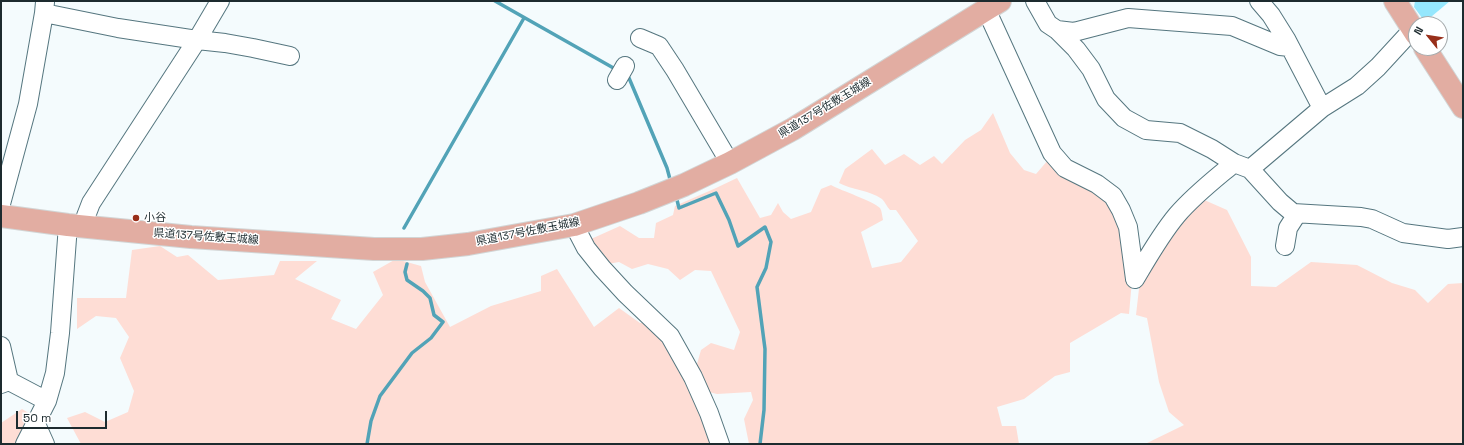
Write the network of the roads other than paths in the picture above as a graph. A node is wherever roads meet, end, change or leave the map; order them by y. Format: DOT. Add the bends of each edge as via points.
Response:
graph roads {
  1 [pos="220,1"];
  2 [pos="1035,1"];
  3 [pos="1259,1"];
  4 [pos="1395,1"];
  5 [pos="993,5"];
  6 [pos="45,7"];
  7 [pos="1408,20"];
  8 [pos="1057,30"];
  9 [pos="640,38"];
  10 [pos="1408,38"];
  11 [pos="197,40"];
  12 [pos="1290,47"];
  13 [pos="290,56"];
  14 [pos="1430,56"];
  15 [pos="1463,107"];
  16 [pos="1322,108"];
  17 [pos="730,163"];
  18 [pos="1242,166"];
  19 [pos="1,204"];
  20 [pos="1297,214"];
  21 [pos="1,216"];
  22 [pos="574,225"];
  23 [pos="76,226"];
  24 [pos="1463,237"];
  25 [pos="1285,246"];
  26 [pos="1,346"];
  27 [pos="5,382"];
  28 [pos="47,401"];
  29 [pos="36,424"];
  30 [pos="25,444"];
  31 [pos="45,444"];
  32 [pos="720,444"];
  1 -- 11 [label="street"];
  2 -- 8 [label="street" via="1048,24"];
  3 -- 12 [label="street" via="1271,14"];
  4 -- 7 [label="main road"];
  5 -- 17 [label="main road, 県道137号佐敷玉城線" via="793,128"];
  5 -- 18 [label="street" via="1052,153 1065,168 1097,184 1113,196 1119,205 1128,227 1135,279 1158,240 1178,214 1202,190"];
  6 -- 11 [label="street" via="118,28"];
  6 -- 19 [label="street" via="28,104"];
  8 -- 12 [label="street" via="1074,32 1136,18 1232,26 1280,46"];
  8 -- 18 [label="street" via="1076,49 1091,69 1106,99 1124,118 1146,130 1180,133"];
  9 -- 17 [label="street" via="659,46"];
  10 -- 16 [label="street" via="1357,86"];
  11 -- 13 [label="street"];
  11 -- 23 [label="street" via="91,203 86,216"];
  12 -- 16 [label="street"];
  14 -- 15 [label="main road"];
  16 -- 18 [label="street"];
  17 -- 22 [label="main road, 県道137号佐敷玉城線" via="639,203"];
  18 -- 20 [label="street" via="1292,214"];
  20 -- 24 [label="street" via="1361,217 1372,219 1403,233 1448,239"];
  20 -- 25 [label="street" via="1288,228"];
  21 -- 23 [label="main road, 県道137号佐敷玉城線"];
  22 -- 23 [label="main road, 県道137号佐敷玉城線" via="468,244 382,249 191,237"];
  22 -- 32 [label="street" via="586,248 602,268 670,336 693,377"];
  23 -- 28 [label="street" via="55,373"];
  26 -- 27 [label="street"];
  27 -- 28 [label="street"];
  28 -- 29 [label="street"];
  29 -- 30 [label="street"];
  29 -- 31 [label="street"];
}
